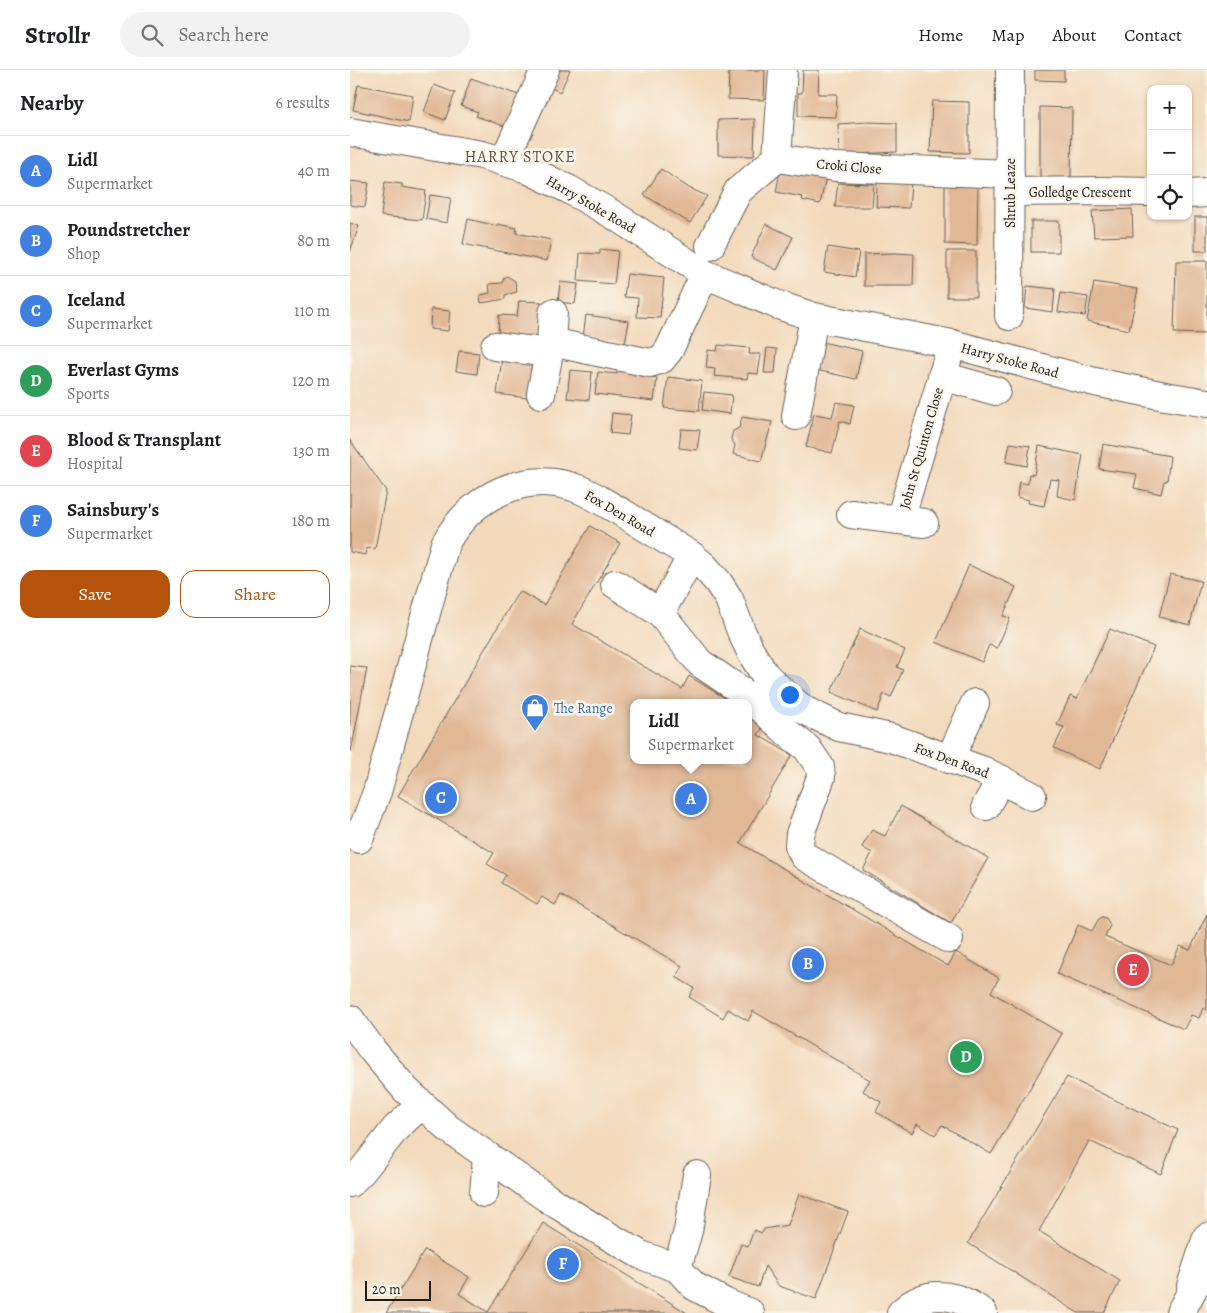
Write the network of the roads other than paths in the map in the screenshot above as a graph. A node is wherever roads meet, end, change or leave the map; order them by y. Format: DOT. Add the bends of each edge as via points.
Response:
graph roads {
  1 [pos="545,70"];
  2 [pos="783,70"];
  3 [pos="1010,70"];
  4 [pos="350,132"];
  5 [pos="776,158"];
  6 [pos="504,161"];
  7 [pos="1010,183"];
  8 [pos="1147,192"];
  9 [pos="1207,193"];
  10 [pos="1192,194"];
  11 [pos="710,246"];
  12 [pos="705,274"];
  13 [pos="553,314"];
  14 [pos="814,316"];
  15 [pos="1009,316"];
  16 [pos="952,344"];
  17 [pos="495,346"];
  18 [pos="550,348"];
  19 [pos="942,376"];
  20 [pos="996,391"];
  21 [pos="541,394"];
  22 [pos="792,403"];
  23 [pos="1207,403"];
  24 [pos="851,514"];
  25 [pos="692,556"];
  26 [pos="615,584"];
  27 [pos="660,614"];
  28 [pos="751,699"];
  29 [pos="752,700"];
  30 [pos="970,710"];
  31 [pos="950,759"];
  32 [pos="1001,779"];
  33 [pos="1032,796"];
  34 [pos="986,806"];
  35 [pos="350,834"];
  36 [pos="950,939"];
  37 [pos="350,1019"];
  38 [pos="421,1105"];
  39 [pos="487,1157"];
  40 [pos="697,1175"];
  41 [pos="350,1183"];
  42 [pos="484,1193"];
  43 [pos="1207,1237"];
  44 [pos="1207,1263"];
  45 [pos="677,1268"];
  46 [pos="1183,1307"];
  47 [pos="750,1313"];
  48 [pos="901,1313"];
  49 [pos="983,1313"];
  1 -- 6 [label="street"];
  2 -- 5 [label="street"];
  3 -- 7 [label="street, Shrub Leaze"];
  4 -- 6 [label="street, Harry Stoke Road"];
  5 -- 7 [label="street, Croki Close" via="835,167"];
  5 -- 11 [label="street" via="738,191"];
  6 -- 12 [label="street, Harry Stoke Road" via="568,189"];
  7 -- 8 [label="street, Golledge Crescent"];
  7 -- 15 [label="street, Shrub Leaze"];
  9 -- 10 [label="street"];
  12 -- 14 [label="street, Harry Stoke Road" via="778,305"];
  12 -- 18 [label="street" via="662,359 650,363"];
  13 -- 18 [label="street"];
  14 -- 16 [label="street, Harry Stoke Road"];
  14 -- 22 [label="street"];
  16 -- 19 [label="street, John St Quinton Close"];
  16 -- 23 [label="street, Harry Stoke Road" via="1096,382"];
  17 -- 18 [label="street"];
  18 -- 21 [label="street"];
  19 -- 20 [label="street, John St Quinton Close"];
  19 -- 24 [label="street, John St Quinton Close" via="912,522"];
  25 -- 27 [label="street"];
  25 -- 31 [label="street, Fox Den Road" via="718,582 729,599 744,639 765,675 798,705 839,727 891,738"];
  25 -- 35 [label="street, Fox Den Road" via="598,499 566,485 542,482 516,485 475,505 455,526 445,544 377,792 359,839"];
  26 -- 27 [label="street"];
  27 -- 28 [label="street" via="700,663"];
  29 -- 36 [label="street" via="807,748 820,767 821,777 800,834 799,846 804,856"];
  30 -- 31 [label="street"];
  31 -- 32 [label="street, Fox Den Road"];
  32 -- 33 [label="street, Fox Den Road"];
  32 -- 34 [label="street"];
  37 -- 38 [label="street" via="389,1071"];
  38 -- 39 [label="street"];
  38 -- 41 [label="street" via="396,1128"];
  39 -- 42 [label="street"];
  39 -- 45 [label="street" via="641,1255"];
  40 -- 45 [label="street" via="688,1231"];
  43 -- 46 [label="street"];
  44 -- 46 [label="street"];
  45 -- 47 [label="street" via="694,1286"];
  48 -- 49 [label="street" via="932,1296 965,1301"];
}
